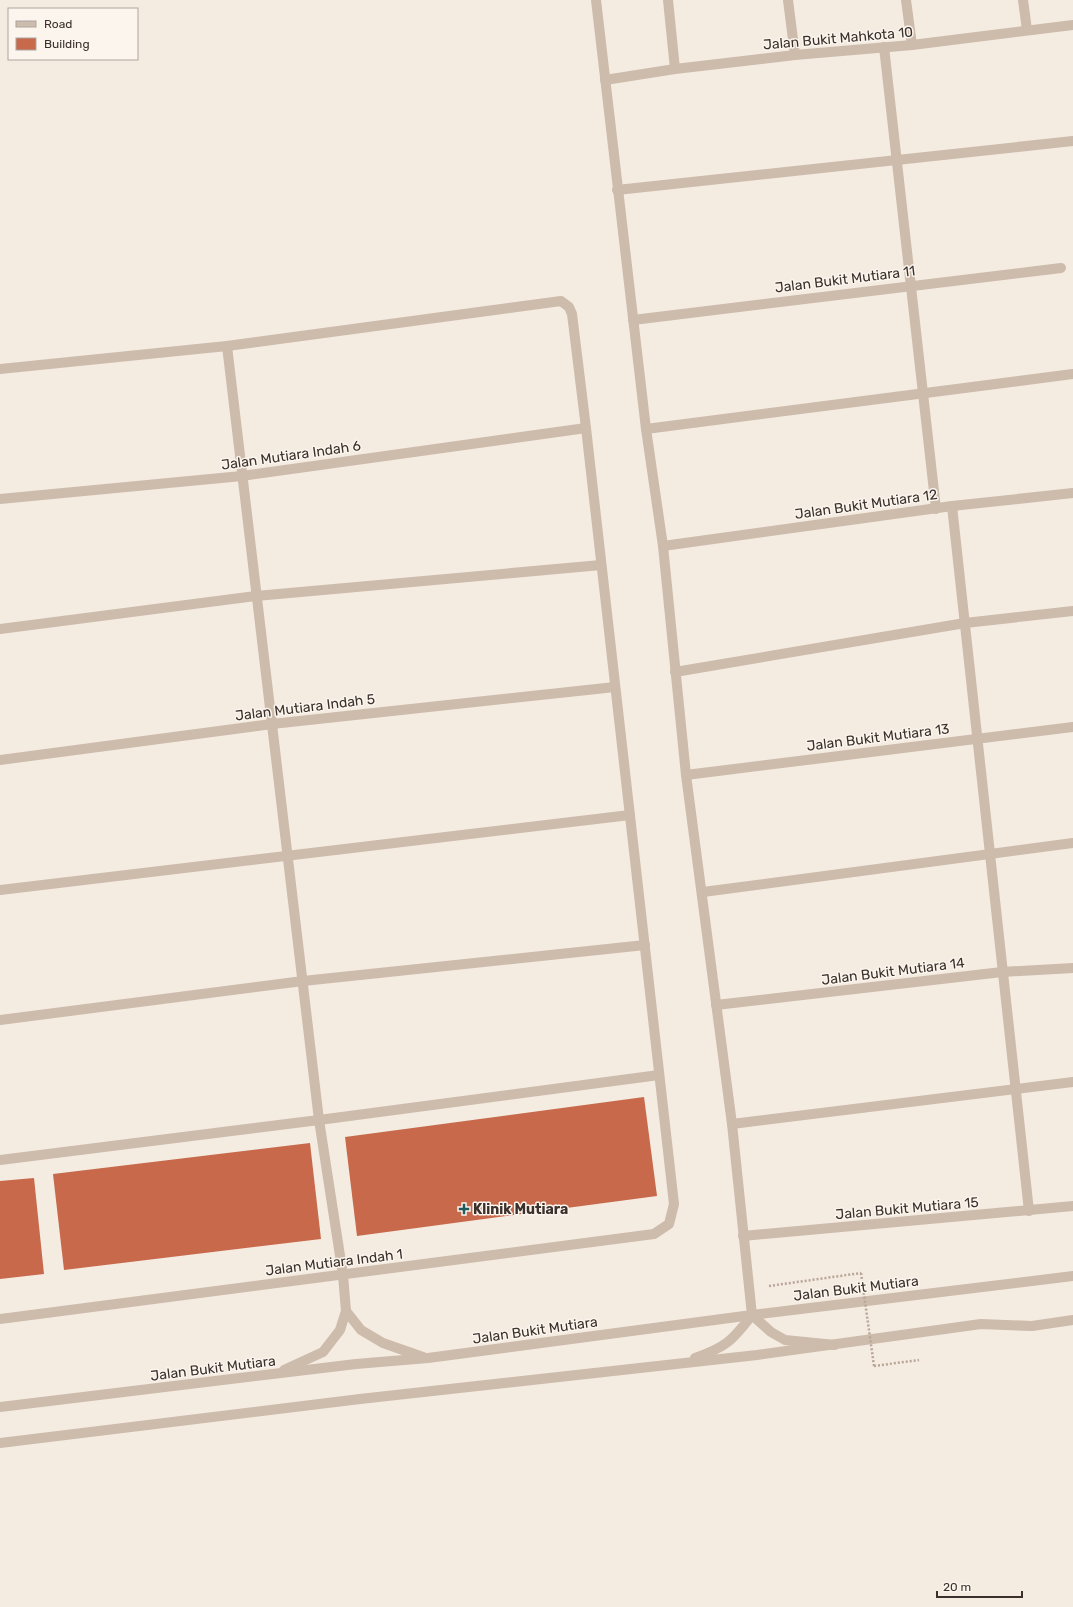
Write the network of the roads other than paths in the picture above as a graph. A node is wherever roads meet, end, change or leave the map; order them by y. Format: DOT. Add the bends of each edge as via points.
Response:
graph roads {
  1 [pos="596,0"];
  2 [pos="668,0"];
  3 [pos="788,0"];
  4 [pos="906,0"];
  5 [pos="1023,0"];
  6 [pos="1073,25"];
  7 [pos="1027,30"];
  8 [pos="912,45"];
  9 [pos="884,48"];
  10 [pos="795,55"];
  11 [pos="675,69"];
  12 [pos="605,80"];
  13 [pos="1073,141"];
  14 [pos="897,160"];
  15 [pos="617,190"];
  16 [pos="1061,268"];
  17 [pos="911,285"];
  18 [pos="633,320"];
  19 [pos="227,346"];
  20 [pos="0,369"];
  21 [pos="1073,374"];
  22 [pos="923,393"];
  23 [pos="586,428"];
  24 [pos="646,429"];
  25 [pos="242,476"];
  26 [pos="1073,493"];
  27 [pos="0,500"];
  28 [pos="952,506"];
  29 [pos="936,509"];
  30 [pos="663,546"];
  31 [pos="601,565"];
  32 [pos="256,596"];
  33 [pos="1073,610"];
  34 [pos="964,623"];
  35 [pos="0,629"];
  36 [pos="675,672"];
  37 [pos="615,687"];
  38 [pos="272,724"];
  39 [pos="1073,727"];
  40 [pos="978,738"];
  41 [pos="0,760"];
  42 [pos="686,775"];
  43 [pos="630,815"];
  44 [pos="1073,842"];
  45 [pos="991,853"];
  46 [pos="288,857"];
  47 [pos="0,890"];
  48 [pos="703,892"];
  49 [pos="645,945"];
  50 [pos="1073,968"];
  51 [pos="1002,972"];
  52 [pos="303,981"];
  53 [pos="716,1005"];
  54 [pos="0,1020"];
  55 [pos="659,1075"];
  56 [pos="1073,1082"];
  57 [pos="1015,1090"];
  58 [pos="319,1120"];
  59 [pos="732,1124"];
  60 [pos="0,1160"];
  61 [pos="1073,1206"];
  62 [pos="1029,1211"];
  63 [pos="743,1236"];
  64 [pos="343,1275"];
  65 [pos="1073,1276"];
  66 [pos="346,1311"];
  67 [pos="752,1315"];
  68 [pos="0,1319"];
  69 [pos="1073,1320"];
  70 [pos="835,1345"];
  71 [pos="428,1358"];
  72 [pos="676,1365"];
  73 [pos="275,1374"];
  74 [pos="0,1408"];
  75 [pos="0,1444"];
  1 -- 12 [label="street"];
  2 -- 11 [label="street"];
  3 -- 10 [label="street"];
  4 -- 8 [label="street"];
  5 -- 7 [label="street"];
  6 -- 7 [label="street, Jalan Bukit Mahkota 10"];
  7 -- 8 [label="street, Jalan Bukit Mahkota 10"];
  8 -- 9 [label="street, Jalan Bukit Mahkota 10"];
  9 -- 10 [label="street, Jalan Bukit Mahkota 10"];
  9 -- 14 [label="street"];
  10 -- 11 [label="street, Jalan Bukit Mahkota 10"];
  11 -- 12 [label="street, Jalan Bukit Mahkota 10"];
  12 -- 15 [label="street"];
  13 -- 14 [label="street"];
  14 -- 15 [label="street"];
  14 -- 17 [label="street"];
  15 -- 18 [label="street"];
  16 -- 17 [label="street, Jalan Bukit Mutiara 11"];
  17 -- 18 [label="street, Jalan Bukit Mutiara 11"];
  17 -- 22 [label="street"];
  18 -- 24 [label="street"];
  19 -- 20 [label="street"];
  19 -- 23 [label="street" via="560,301 569,307 572,314"];
  19 -- 25 [label="street"];
  21 -- 22 [label="street"];
  22 -- 24 [label="street"];
  22 -- 29 [label="street"];
  23 -- 25 [label="street, Jalan Mutiara Indah 6"];
  23 -- 31 [label="street"];
  24 -- 30 [label="street"];
  25 -- 27 [label="street, Jalan Mutiara Indah 6"];
  25 -- 32 [label="street"];
  26 -- 28 [label="street, Jalan Bukit Mutiara 12"];
  28 -- 29 [label="street, Jalan Bukit Mutiara 12"];
  28 -- 34 [label="street"];
  29 -- 30 [label="street, Jalan Bukit Mutiara 12"];
  30 -- 36 [label="street"];
  31 -- 32 [label="street"];
  31 -- 37 [label="street"];
  32 -- 35 [label="street"];
  32 -- 38 [label="street"];
  33 -- 34 [label="street"];
  34 -- 36 [label="street"];
  34 -- 40 [label="street"];
  36 -- 42 [label="street"];
  37 -- 38 [label="street, Jalan Mutiara Indah 5"];
  37 -- 43 [label="street"];
  38 -- 41 [label="street, Jalan Mutiara Indah 5"];
  38 -- 46 [label="street"];
  39 -- 40 [label="street, Jalan Bukit Mutiara 13"];
  40 -- 42 [label="street, Jalan Bukit Mutiara 13"];
  40 -- 45 [label="street"];
  42 -- 48 [label="street"];
  43 -- 46 [label="street"];
  43 -- 49 [label="street"];
  44 -- 45 [label="street"];
  45 -- 48 [label="street"];
  45 -- 51 [label="street"];
  46 -- 47 [label="street"];
  46 -- 52 [label="street"];
  48 -- 53 [label="street"];
  49 -- 52 [label="street"];
  49 -- 55 [label="street"];
  50 -- 51 [label="street, Jalan Bukit Mutiara 14"];
  51 -- 53 [label="street, Jalan Bukit Mutiara 14"];
  51 -- 57 [label="street"];
  52 -- 54 [label="street"];
  52 -- 58 [label="street"];
  53 -- 59 [label="street"];
  55 -- 58 [label="street"];
  55 -- 64 [label="street, Jalan Mutiara Indah 1" via="674,1204 669,1224 654,1234"];
  56 -- 57 [label="street"];
  57 -- 59 [label="street"];
  57 -- 62 [label="street"];
  58 -- 60 [label="street"];
  58 -- 64 [label="street"];
  59 -- 63 [label="street"];
  61 -- 62 [label="street, Jalan Bukit Mutiara 15"];
  62 -- 63 [label="street, Jalan Bukit Mutiara 15"];
  63 -- 67 [label="street"];
  64 -- 66 [label="street"];
  64 -- 68 [label="street, Jalan Mutiara Indah 1"];
  65 -- 67 [label="street, Jalan Bukit Mutiara"];
  66 -- 71 [label="street" via="361,1330 383,1343"];
  66 -- 73 [label="street" via="340,1330 323,1352"];
  67 -- 70 [label="street" via="771,1332 785,1340"];
  67 -- 71 [label="street, Jalan Bukit Mutiara"];
  67 -- 72 [label="street" via="734,1338 716,1351"];
  69 -- 70 [label="street" via="1032,1326 981,1324"];
  70 -- 72 [label="street"];
  71 -- 73 [label="street, Jalan Bukit Mutiara"];
  72 -- 75 [label="street" via="360,1399"];
  73 -- 74 [label="street, Jalan Bukit Mutiara"];
}
